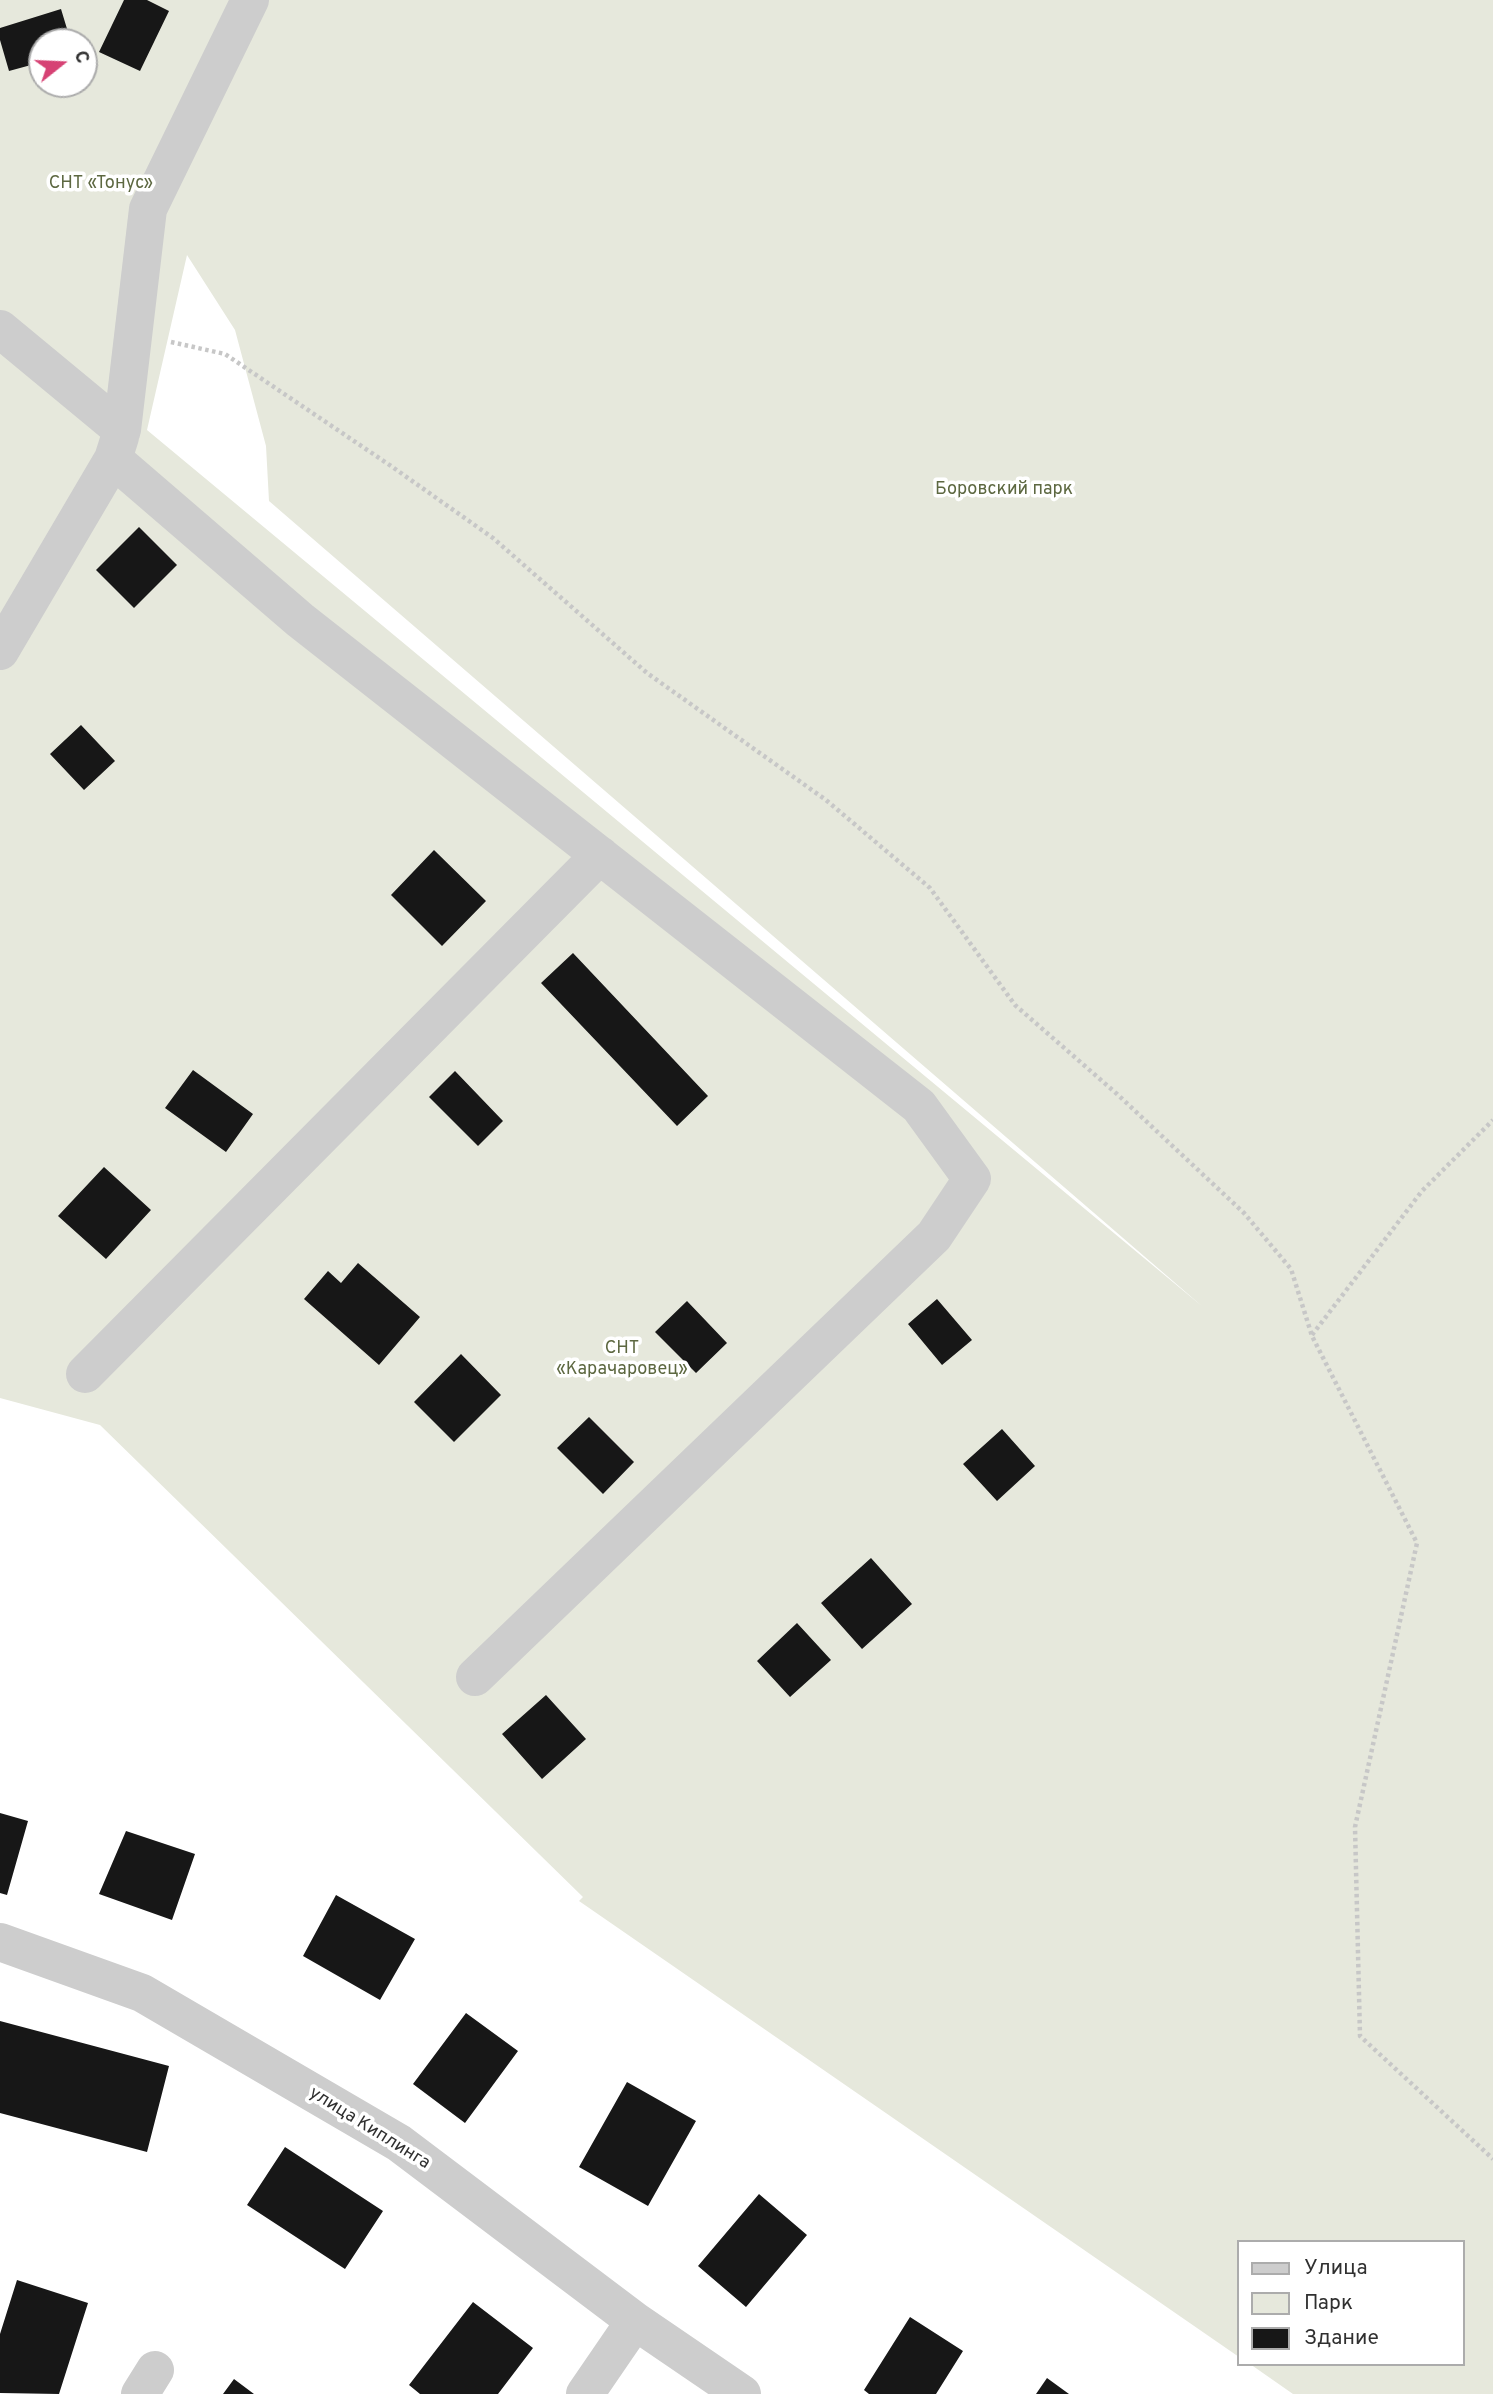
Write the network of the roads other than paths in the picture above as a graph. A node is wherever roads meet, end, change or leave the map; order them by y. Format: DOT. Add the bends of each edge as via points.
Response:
graph roads {
  1 [pos="250,0"];
  2 [pos="0,329"];
  3 [pos="117,444"];
  4 [pos="0,651"];
  5 [pos="600,855"];
  6 [pos="85,1374"];
  7 [pos="475,1677"];
  8 [pos="0,1942"];
  9 [pos="635,2321"];
  10 [pos="585,2394"];
  11 [pos="741,2394"];
  1 -- 3 [label="street" via="148,209"];
  2 -- 3 [label="street"];
  3 -- 4 [label="street"];
  3 -- 5 [label="street" via="300,620"];
  5 -- 6 [label="street"];
  5 -- 7 [label="street" via="919,1105 972,1179 934,1236"];
  8 -- 9 [label="street, улица Киплинга" via="142,1993 399,2143"];
  9 -- 10 [label="street"];
  9 -- 11 [label="street, улица Киплинга"];
}
